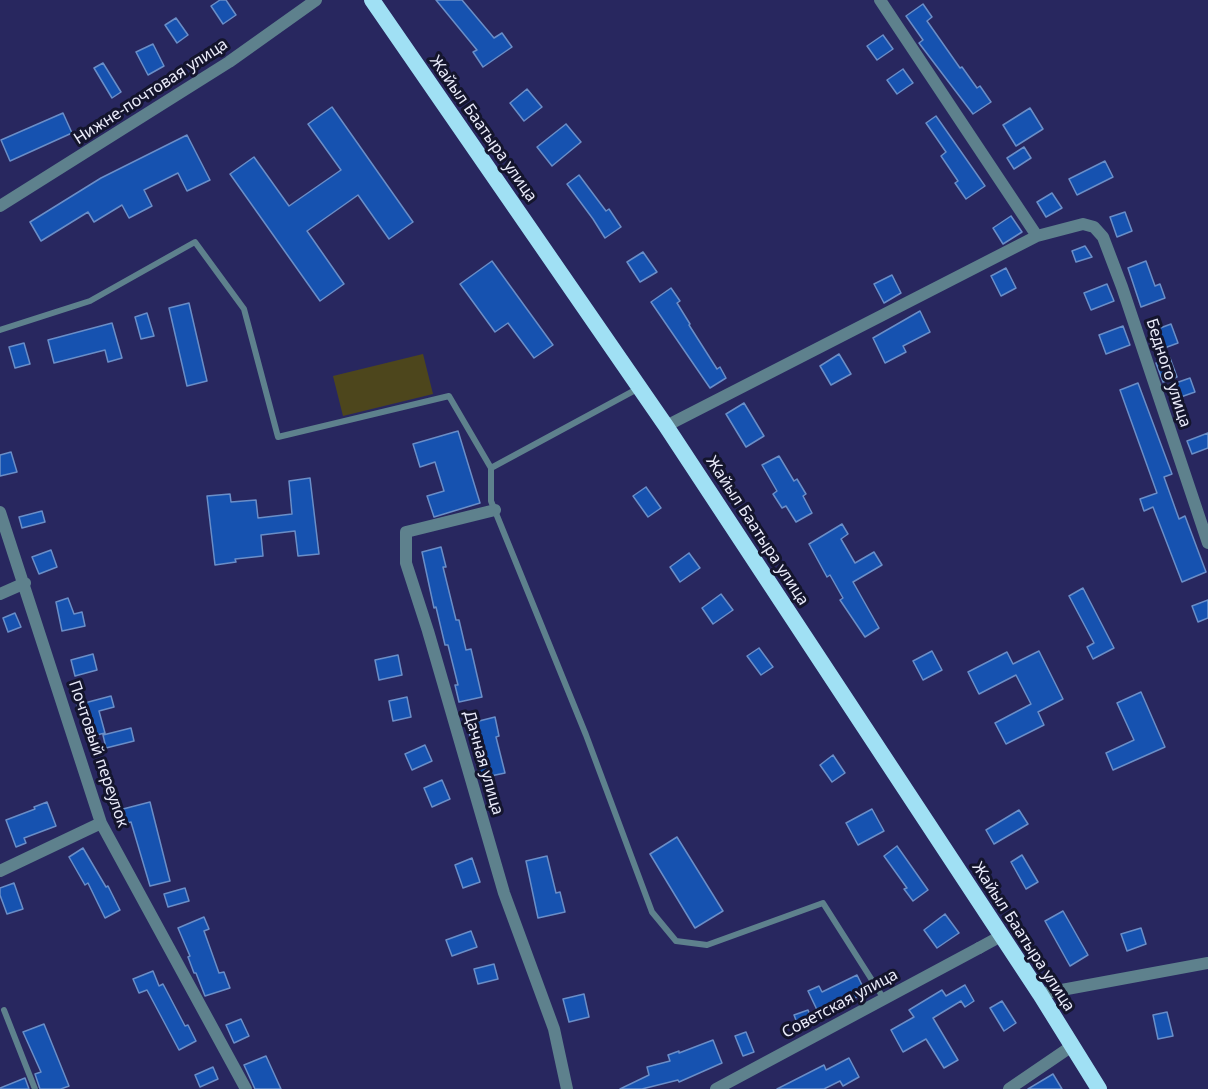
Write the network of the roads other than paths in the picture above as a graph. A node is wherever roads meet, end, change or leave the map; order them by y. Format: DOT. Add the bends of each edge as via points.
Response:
graph roads {
  1 [pos="316,0"];
  2 [pos="372,0"];
  3 [pos="880,0"];
  4 [pos="0,206"];
  5 [pos="1037,236"];
  6 [pos="0,330"];
  7 [pos="640,388"];
  8 [pos="666,426"];
  9 [pos="491,468"];
  10 [pos="495,510"];
  11 [pos="0,512"];
  12 [pos="1208,543"];
  13 [pos="25,583"];
  14 [pos="0,594"];
  15 [pos="101,823"];
  16 [pos="0,871"];
  17 [pos="1001,936"];
  18 [pos="1208,963"];
  19 [pos="1040,994"];
  20 [pos="884,999"];
  21 [pos="4,1010"];
  22 [pos="1072,1046"];
  23 [pos="35,1089"];
  24 [pos="246,1089"];
  25 [pos="567,1089"];
  26 [pos="716,1089"];
  27 [pos="1009,1089"];
  28 [pos="1099,1089"];
  1 -- 4 [label="street, Нижне-почтовая улица" via="229,62"];
  2 -- 7 [label="highway, Жайыл Баатыра улица"];
  3 -- 5 [label="street"];
  5 -- 8 [label="street"];
  5 -- 12 [label="street, Бедного улица" via="1083,224 1094,227 1103,237"];
  6 -- 9 [label="lane" via="90,301 195,242 244,309 278,436 449,396"];
  7 -- 8 [label="highway, Жайыл Баатыра улица"];
  7 -- 9 [label="lane"];
  8 -- 17 [label="highway, Жайыл Баатыра улица"];
  9 -- 10 [label="lane" via="491,501"];
  10 -- 20 [label="lane" via="652,912 675,941 707,945 823,903"];
  10 -- 25 [label="street, Дачная улица" via="406,532 406,563 504,893 554,1029"];
  11 -- 13 [label="street, Почтовый переулок"];
  13 -- 14 [label="street"];
  13 -- 15 [label="street, Почтовый переулок"];
  15 -- 16 [label="street"];
  15 -- 24 [label="street, Почтовый переулок"];
  17 -- 19 [label="highway, Жайыл Баатыра улица"];
  17 -- 20 [label="street, Советская улица"];
  18 -- 19 [label="street"];
  19 -- 22 [label="highway, Жайыл Баатыра улица"];
  20 -- 26 [label="street, Советская улица"];
  21 -- 23 [label="lane"];
  22 -- 27 [label="street"];
  22 -- 28 [label="highway, Жайыл Баатыра улица"];
}
